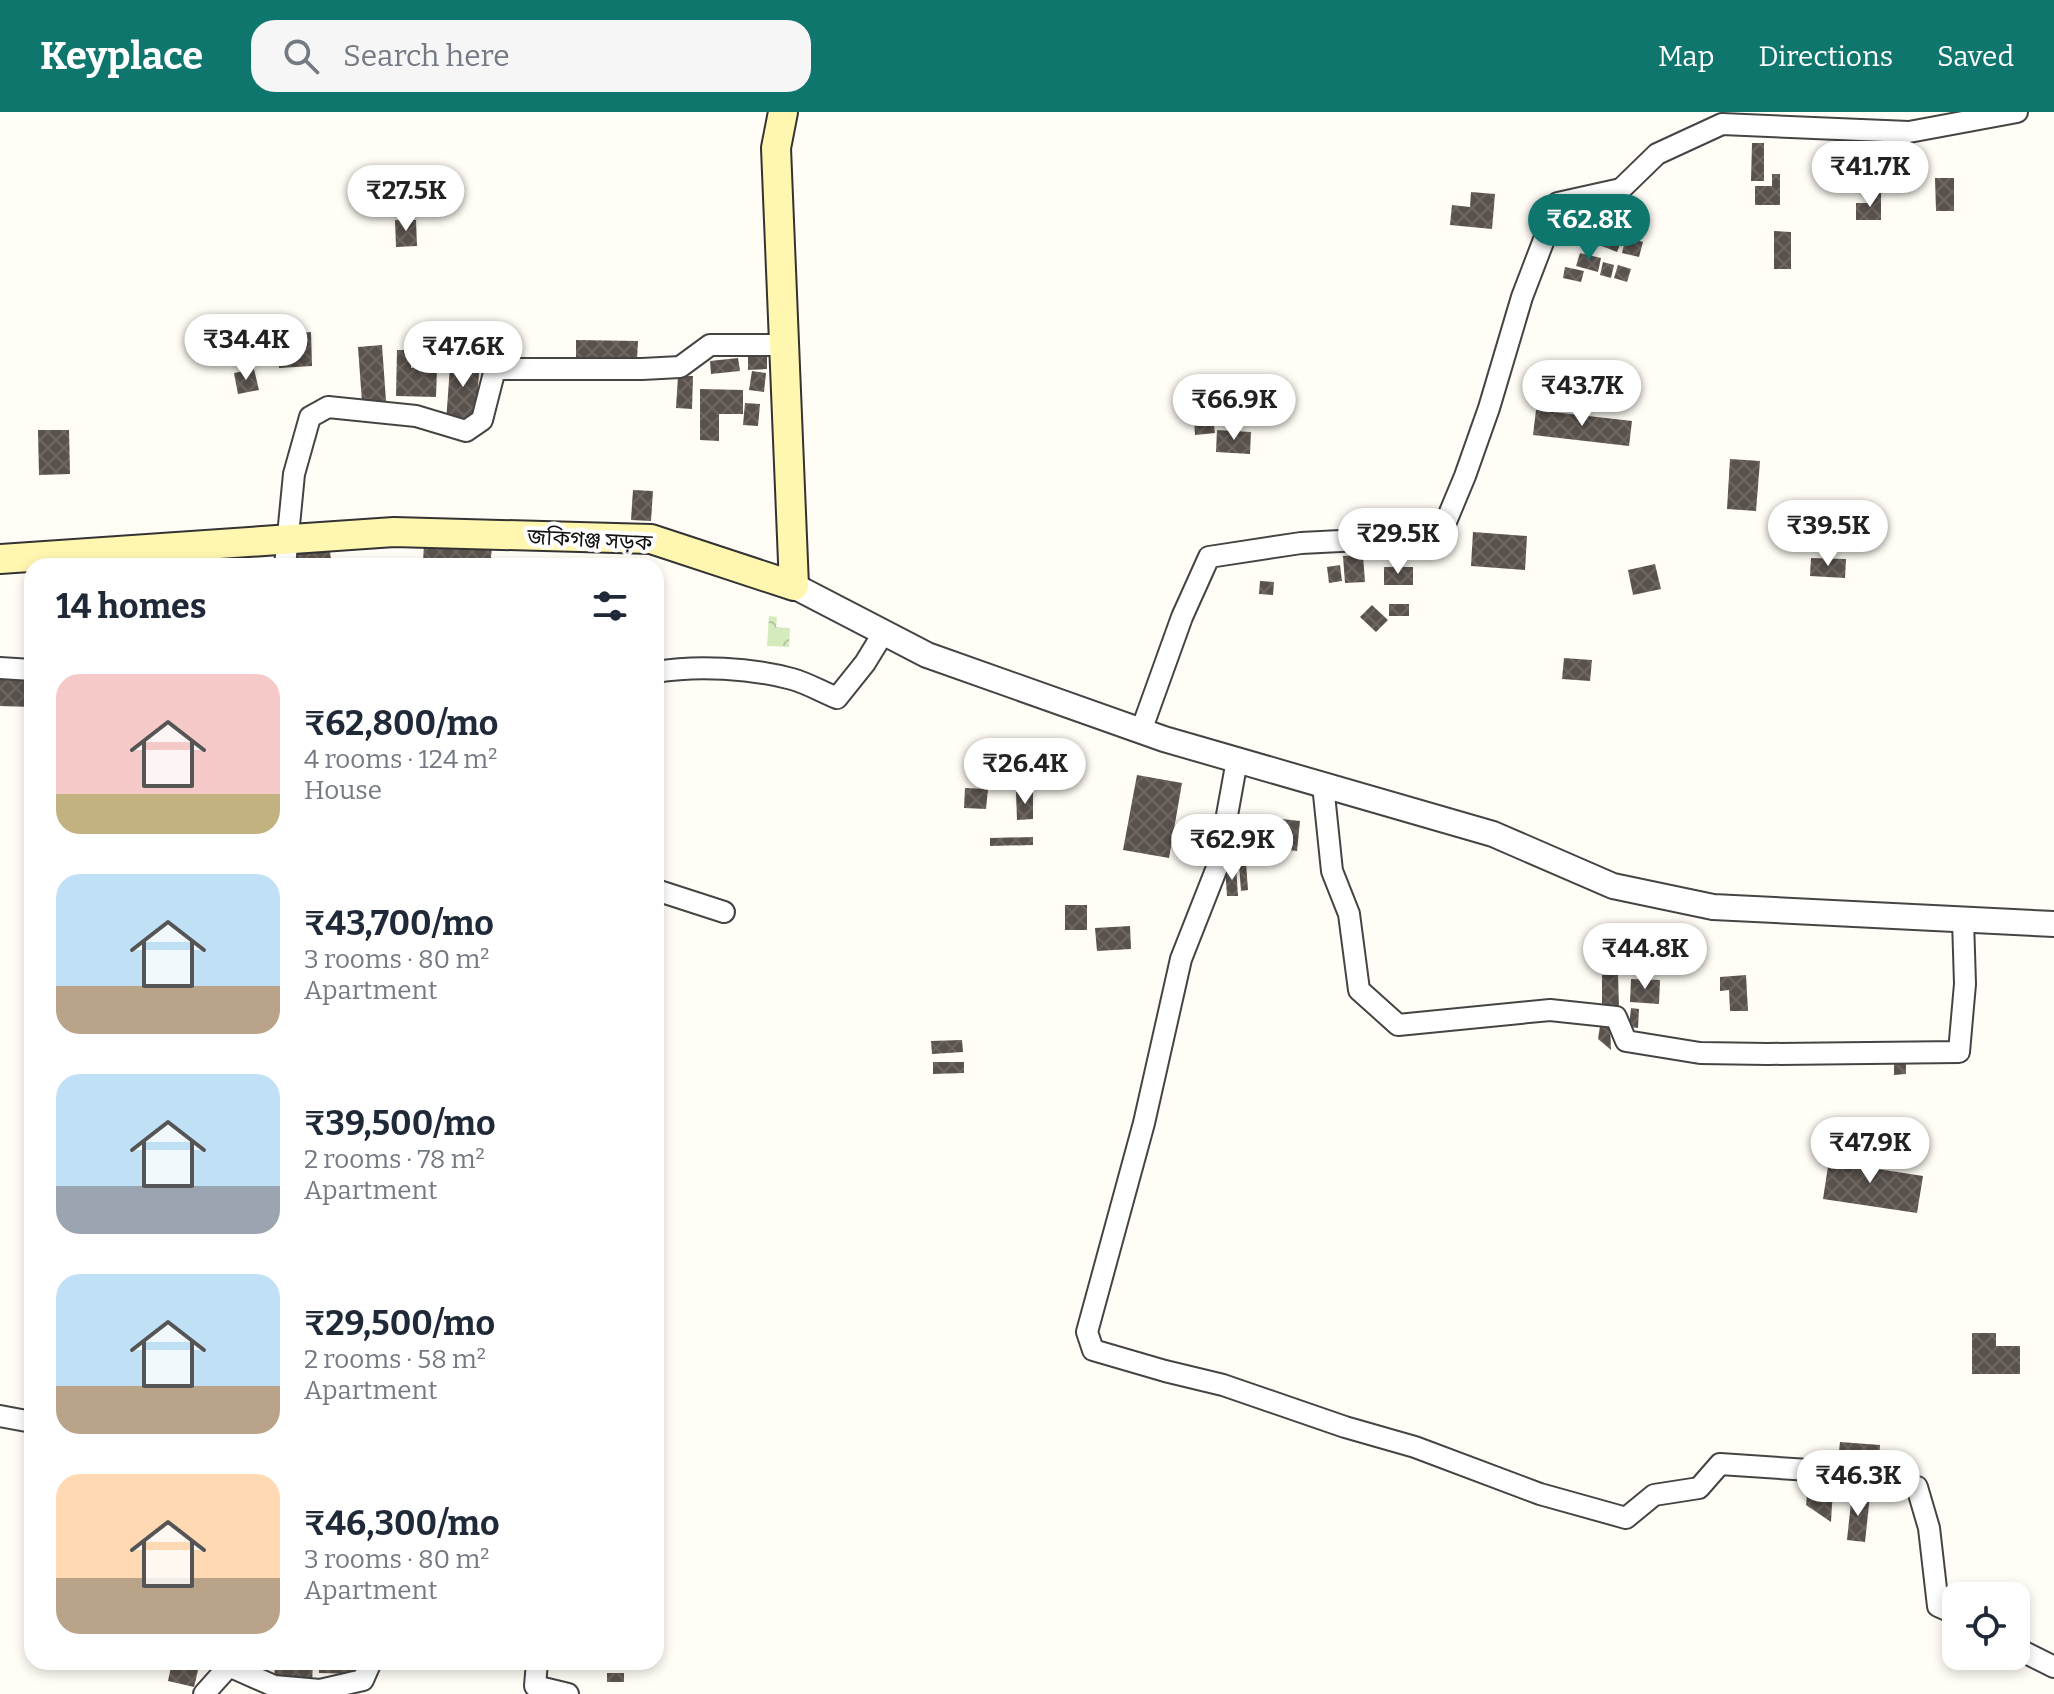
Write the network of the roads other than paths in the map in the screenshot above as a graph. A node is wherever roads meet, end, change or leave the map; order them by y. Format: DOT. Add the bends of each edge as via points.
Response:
graph roads {
  1 [pos="783,112"];
  2 [pos="2017,112"];
  3 [pos="785,345"];
  4 [pos="286,553"];
  5 [pos="24,558"];
  6 [pos="48,558"];
  7 [pos="0,559"];
  8 [pos="794,586"];
  9 [pos="884,632"];
  10 [pos="0,668"];
  11 [pos="24,670"];
  12 [pos="664,671"];
  13 [pos="1141,731"];
  14 [pos="1237,760"];
  15 [pos="1323,785"];
  16 [pos="664,893"];
  17 [pos="724,912"];
  18 [pos="1963,920"];
  19 [pos="2054,924"];
  20 [pos="0,1416"];
  21 [pos="24,1420"];
  22 [pos="1942,1608"];
  23 [pos="2030,1655"];
  24 [pos="2054,1667"];
  25 [pos="225,1670"];
  26 [pos="238,1670"];
  27 [pos="367,1670"];
  28 [pos="536,1670"];
  29 [pos="204,1694"];
  30 [pos="568,1694"];
  1 -- 3 [label="main road" via="776,148"];
  2 -- 13 [label="street" via="1909,132 1722,124 1657,154 1621,189 1558,203 1522,297 1485,421 1440,536 1301,543 1209,557"];
  3 -- 4 [label="street" via="710,345 680,367 495,369 482,420 466,431 416,416 328,407 310,417 294,474"];
  3 -- 8 [label="main road"];
  4 -- 6 [label="main road, জকিগঞ্জ সড়ক"];
  4 -- 8 [label="main road, জকিগঞ্জ সড়ক" via="394,532 651,539"];
  5 -- 7 [label="main road, জকিগঞ্জ সড়ক"];
  8 -- 9 [label="street"];
  9 -- 12 [label="street" via="837,698 793,679 743,671"];
  9 -- 13 [label="street" via="927,655"];
  10 -- 11 [label="street"];
  13 -- 14 [label="street"];
  14 -- 15 [label="street"];
  14 -- 22 [label="street" via="1218,865 1181,959 1144,1123 1087,1332 1093,1350 1223,1385 1540,1494 1626,1518 1654,1495 1699,1488 1720,1464 1809,1470 1917,1487"];
  15 -- 18 [label="street" via="1493,834 1613,886 1713,907"];
  15 -- 18 [label="street" via="1332,871 1349,914 1359,990 1398,1025 1550,1010 1616,1017 1626,1041 1700,1053 1959,1052"];
  16 -- 17 [label="street"];
  18 -- 19 [label="street"];
  20 -- 21 [label="street"];
  23 -- 24 [label="street"];
  25 -- 29 [label="street"];
  26 -- 27 [label="street" via="274,1686 320,1690 363,1680"];
  28 -- 30 [label="street" via="535,1686"];
}
